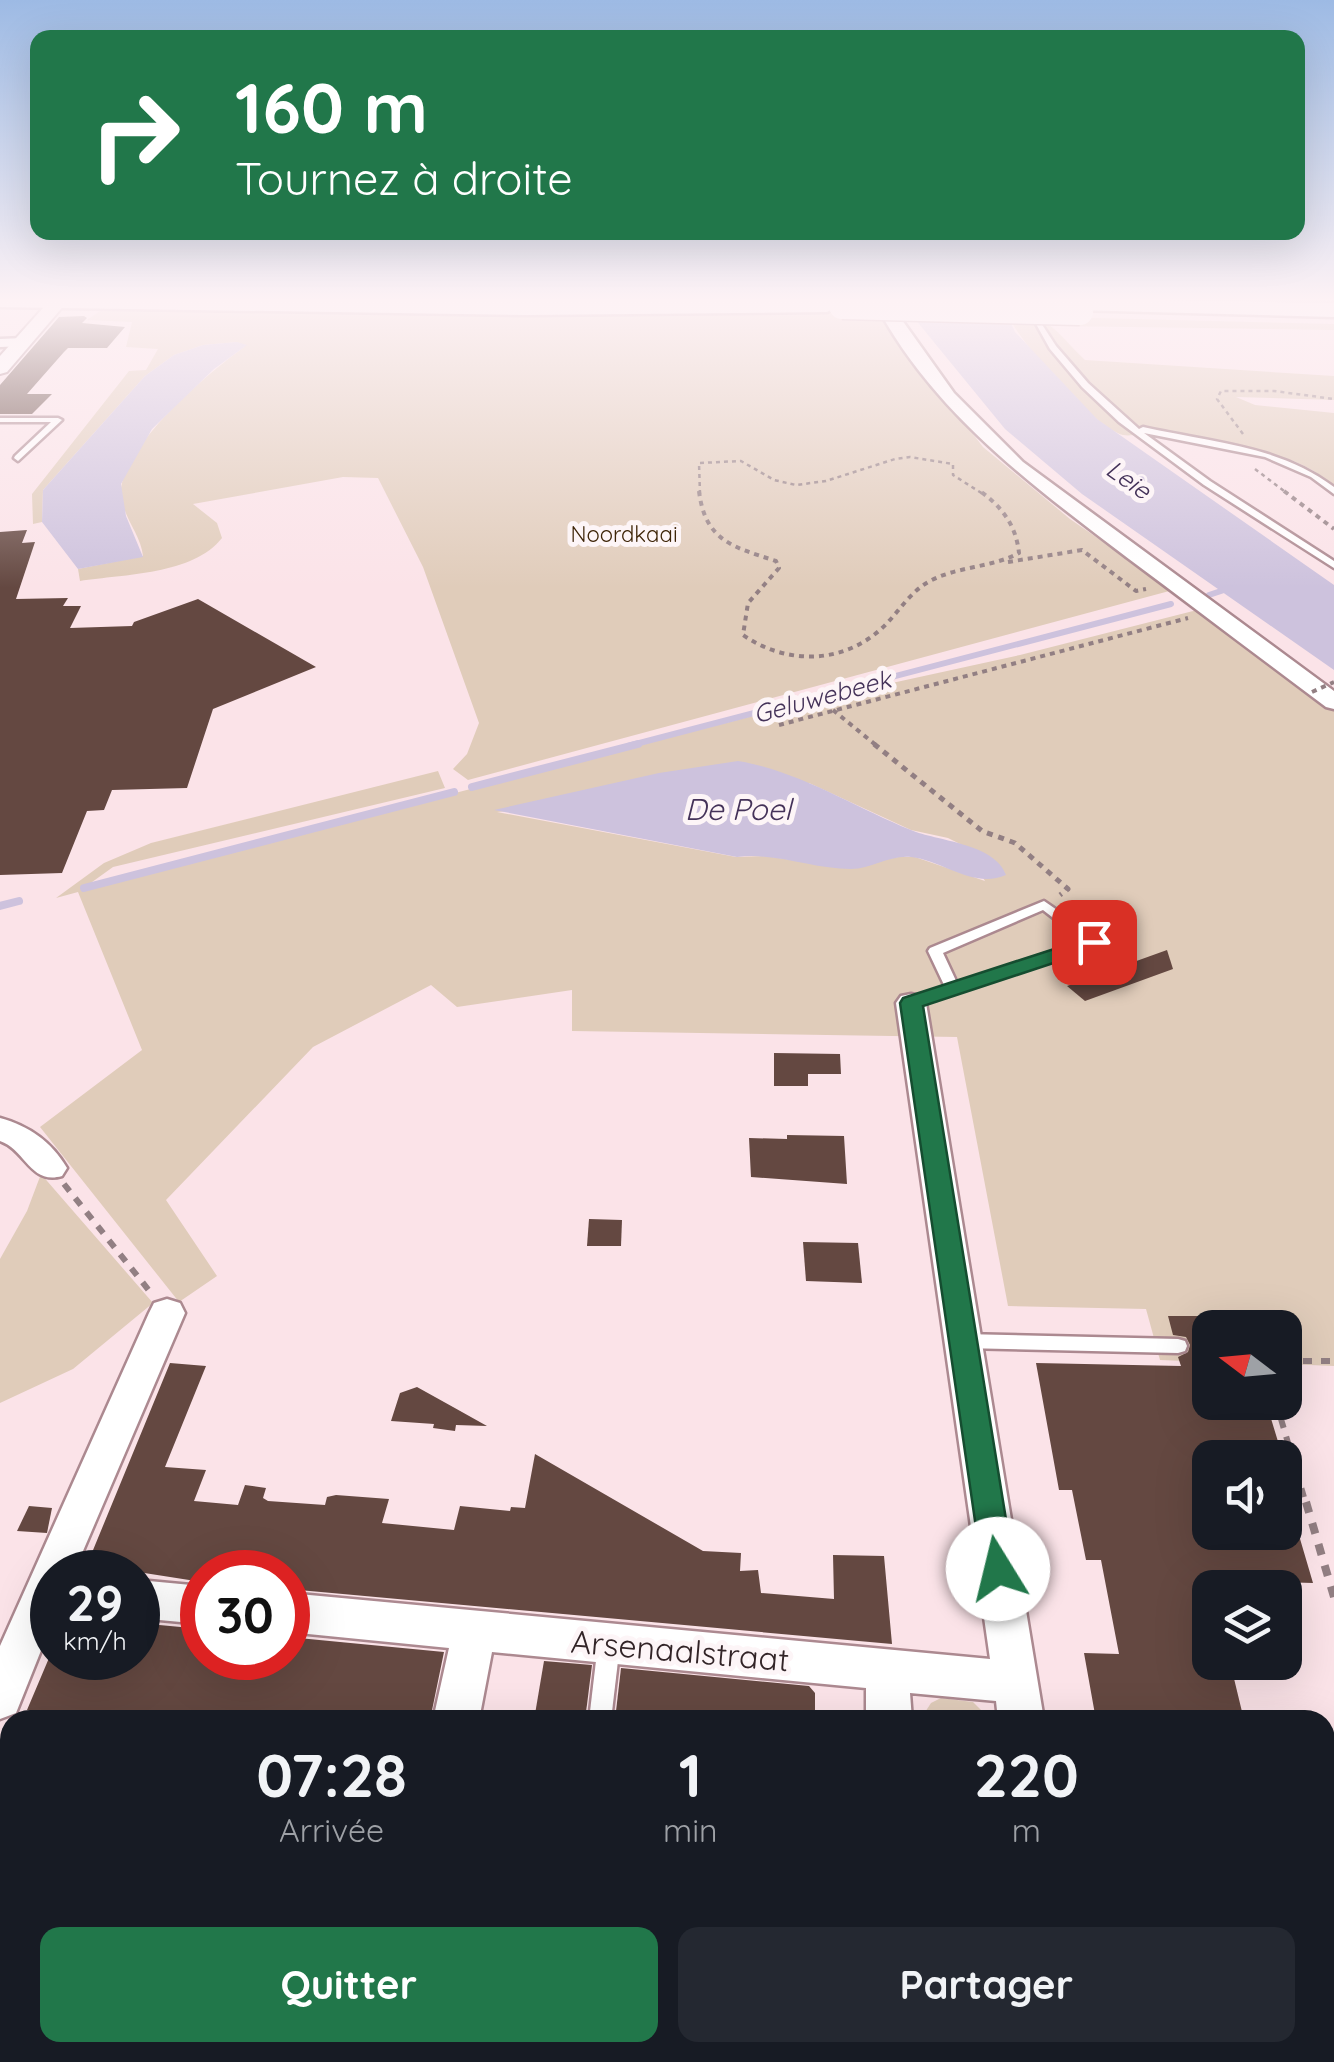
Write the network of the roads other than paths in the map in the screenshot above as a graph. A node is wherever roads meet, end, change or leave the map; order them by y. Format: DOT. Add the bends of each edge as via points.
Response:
graph roads {
  1 [pos="947,395"];
  2 [pos="1098,395"];
  3 [pos="0,420"];
  4 [pos="1134,430"];
  5 [pos="18,458"];
  6 [pos="1334,491"];
  7 [pos="1334,566"];
  8 [pos="1334,702"];
  9 [pos="952,989"];
  10 [pos="911,1003"];
  11 [pos="0,1129"];
  12 [pos="50,1168"];
  13 [pos="167,1313"];
  14 [pos="962,1342"];
  15 [pos="1178,1346"];
  16 [pos="65,1550"];
  17 [pos="310,1615"];
  18 [pos="30,1630"];
  19 [pos="474,1631"];
  20 [pos="609,1644"];
  21 [pos="887,1668"];
  22 [pos="0,1698"];
  23 [pos="1018,1701"];
  24 [pos="458,1710"];
  25 [pos="601,1710"];
  26 [pos="889,1710"];
  1 -- 8 [label="street" via="1018,466"];
  2 -- 4 [label="lane"];
  3 -- 5 [label="lane" via="58,420"];
  4 -- 6 [label="lane" via="1288,461"];
  4 -- 7 [label="lane"];
  9 -- 9 [label="lane" via="1094,942 1044,905 935,951"];
  9 -- 10 [label="lane"];
  10 -- 14 [label="street"];
  11 -- 12 [label="street" via="20,1136"];
  13 -- 16 [label="street"];
  14 -- 15 [label="lane"];
  14 -- 23 [label="street"];
  17 -- 19 [label="street, Arsenaalstraat"];
  18 -- 22 [label="street"];
  19 -- 20 [label="street, Arsenaalstraat"];
  19 -- 24 [label="street"];
  20 -- 21 [label="street, Arsenaalstraat"];
  20 -- 25 [label="lane"];
  21 -- 23 [label="street, Arsenaalstraat"];
  21 -- 26 [label="street"];
}
